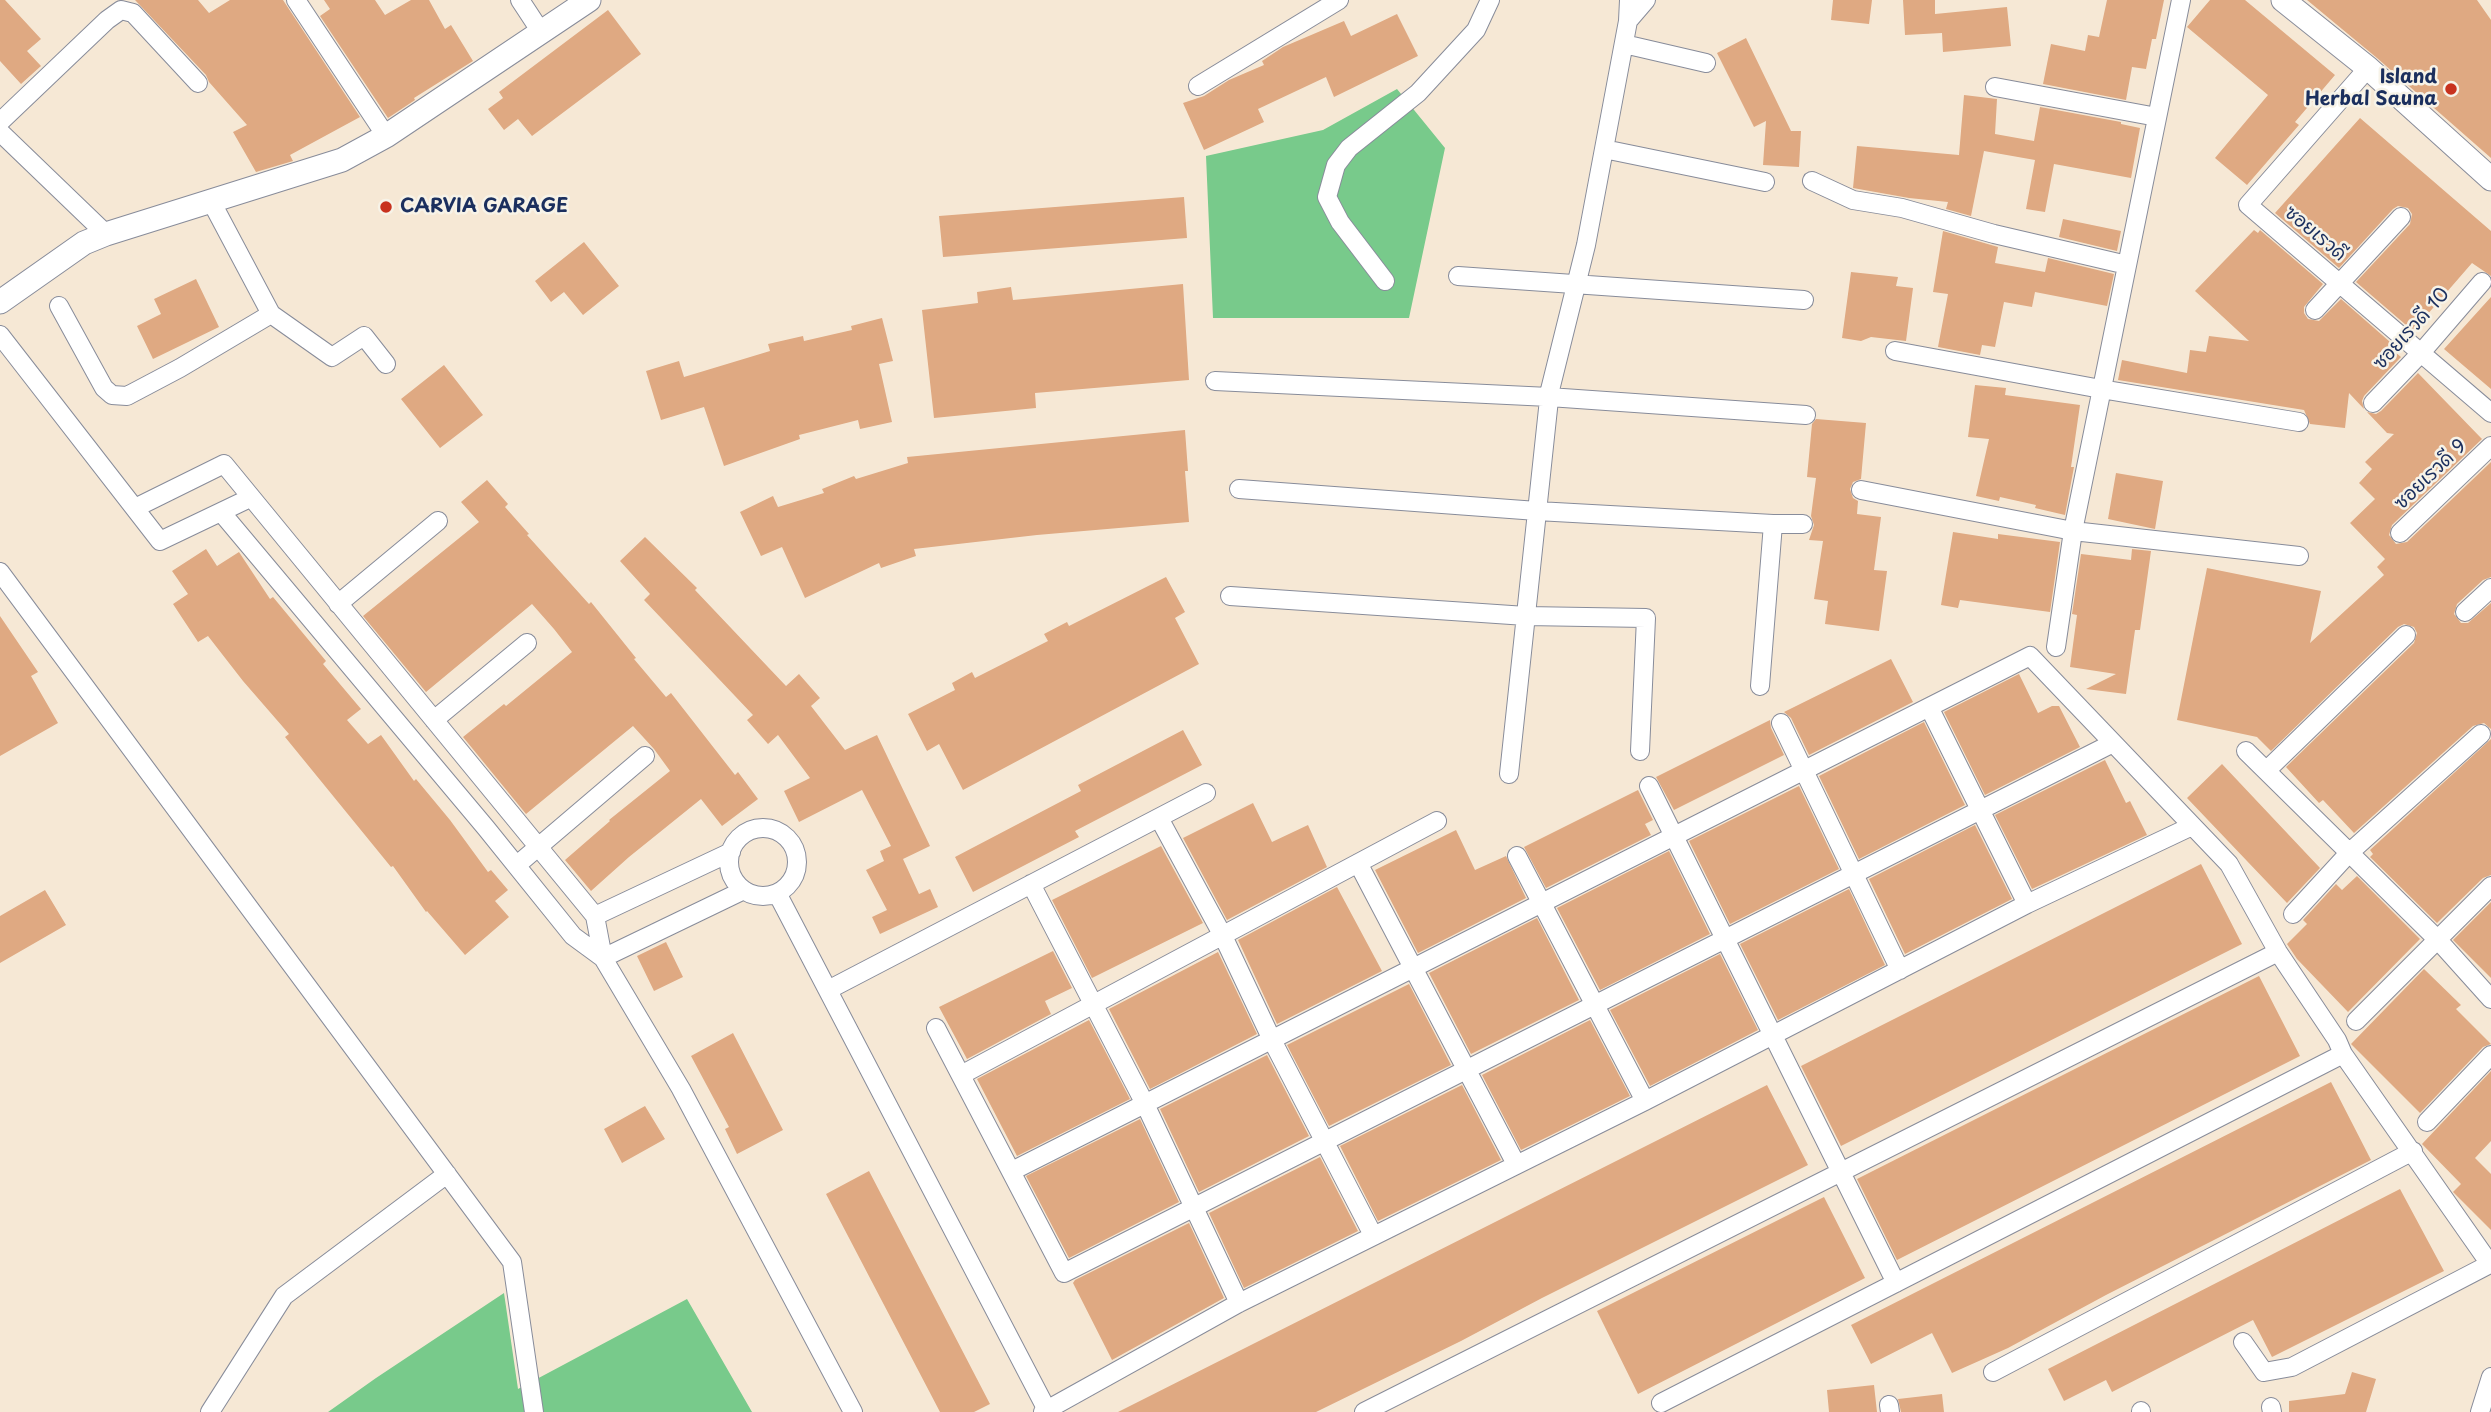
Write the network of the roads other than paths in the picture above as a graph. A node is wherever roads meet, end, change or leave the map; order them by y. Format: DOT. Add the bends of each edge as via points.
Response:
graph roads {
  1 [pos="296,0"];
  2 [pos="520,0"];
  3 [pos="589,0"];
  4 [pos="1339,0"];
  5 [pos="1490,0"];
  6 [pos="1629,0"];
  7 [pos="1646,0"];
  8 [pos="2180,0"];
  9 [pos="2283,0"];
  10 [pos="1628,21"];
  11 [pos="541,32"];
  12 [pos="1624,44"];
  13 [pos="1706,63"];
  14 [pos="2368,68"];
  15 [pos="198,83"];
  16 [pos="1198,86"];
  17 [pos="1995,88"];
  18 [pos="2157,117"];
  19 [pos="0,121"];
  20 [pos="0,132"];
  21 [pos="386,136"];
  22 [pos="1604,149"];
  23 [pos="2491,179"];
  24 [pos="1811,181"];
  25 [pos="1765,182"];
  26 [pos="211,201"];
  27 [pos="2402,217"];
  28 [pos="106,234"];
  29 [pos="2127,265"];
  30 [pos="1458,276"];
  31 [pos="1385,281"];
  32 [pos="2482,282"];
  33 [pos="2341,283"];
  34 [pos="1576,284"];
  35 [pos="1804,300"];
  36 [pos="0,302"];
  37 [pos="59,306"];
  38 [pos="2315,310"];
  39 [pos="271,314"];
  40 [pos="0,335"];
  41 [pos="1895,351"];
  42 [pos="2420,354"];
  43 [pos="386,364"];
  44 [pos="1215,381"];
  45 [pos="2101,389"];
  46 [pos="1549,397"];
  47 [pos="2373,403"];
  48 [pos="2491,413"];
  49 [pos="1806,415"];
  50 [pos="2299,422"];
  51 [pos="2491,446"];
  52 [pos="1240,489"];
  53 [pos="1861,490"];
  54 [pos="250,498"];
  55 [pos="135,509"];
  56 [pos="1537,511"];
  57 [pos="221,512"];
  58 [pos="438,521"];
  59 [pos="1773,524"];
  60 [pos="1803,524"];
  61 [pos="2073,531"];
  62 [pos="2400,533"];
  63 [pos="2299,556"];
  64 [pos="0,572"];
  65 [pos="2491,588"];
  66 [pos="1230,596"];
  67 [pos="338,604"];
  68 [pos="2465,612"];
  69 [pos="1526,616"];
  70 [pos="2406,635"];
  71 [pos="527,643"];
  72 [pos="2056,647"];
  73 [pos="1760,686"];
  74 [pos="1929,707"];
  75 [pos="434,720"];
  76 [pos="1781,723"];
  77 [pos="2481,734"];
  78 [pos="2113,743"];
  79 [pos="1640,751"];
  80 [pos="2246,751"];
  81 [pos="645,755"];
  82 [pos="1804,770"];
  83 [pos="2267,770"];
  84 [pos="1509,774"];
  85 [pos="1649,786"];
  86 [pos="1206,793"];
  87 [pos="1980,810"];
  88 [pos="1159,818"];
  89 [pos="1437,821"];
  90 [pos="2192,826"];
  91 [pos="1674,836"];
  92 [pos="539,846"];
  93 [pos="731,852"];
  94 [pos="2349,853"];
  95 [pos="1517,856"];
  96 [pos="1358,863"];
  97 [pos="517,865"];
  98 [pos="1854,874"];
  99 [pos="1031,884"];
  100 [pos="2491,886"];
  101 [pos="744,890"];
  102 [pos="777,893"];
  103 [pos="1542,903"];
  104 [pos="2027,904"];
  105 [pos="2293,914"];
  106 [pos="595,916"];
  107 [pos="1223,936"];
  108 [pos="1725,939"];
  109 [pos="2438,940"];
  110 [pos="2278,952"];
  111 [pos="603,958"];
  112 [pos="1413,968"];
  113 [pos="1900,970"];
  114 [pos="828,990"];
  115 [pos="2491,999"];
  116 [pos="1094,1004"];
  117 [pos="1595,1005"];
  118 [pos="2356,1021"];
  119 [pos="936,1028"];
  120 [pos="1773,1035"];
  121 [pos="1272,1040"];
  122 [pos="2343,1054"];
  123 [pos="2491,1055"];
  124 [pos="1466,1070"];
  125 [pos="961,1075"];
  126 [pos="1645,1101"];
  127 [pos="1145,1104"];
  128 [pos="2427,1122"];
  129 [pos="1324,1142"];
  130 [pos="2413,1152"];
  131 [pos="1516,1164"];
  132 [pos="1012,1171"];
  133 [pos="1841,1172"];
  134 [pos="447,1174"];
  135 [pos="1193,1210"];
  136 [pos="1373,1235"];
  137 [pos="1896,1283"];
  138 [pos="1239,1303"];
  139 [pos="2243,1342"];
  140 [pos="1993,1372"];
  141 [pos="2491,1377"];
  142 [pos="1661,1403"];
  143 [pos="1046,1411"];
  144 [pos="210,1412"];
  145 [pos="534,1412"];
  146 [pos="853,1412"];
  147 [pos="1364,1412"];
  148 [pos="2480,1412"];
  1 -- 21 [label="street"];
  2 -- 11 [label="street"];
  3 -- 11 [label="street"];
  4 -- 16 [label="street"];
  5 -- 31 [label="street" via="1476,30 1418,93 1349,148 1336,165 1327,197 1340,222"];
  6 -- 10 [label="street"];
  7 -- 10 [label="street"];
  8 -- 18 [label="street"];
  9 -- 14 [label="street"];
  10 -- 12 [label="street"];
  11 -- 21 [label="street"];
  12 -- 13 [label="street"];
  12 -- 22 [label="street"];
  14 -- 23 [label="street"];
  14 -- 33 [label="street, ซอยเรวดี" via="2248,205"];
  15 -- 19 [label="street" via="133,13 121,10"];
  17 -- 18 [label="street"];
  18 -- 29 [label="street"];
  20 -- 28 [label="street"];
  21 -- 26 [label="street" via="342,160"];
  22 -- 25 [label="street"];
  22 -- 34 [label="street"];
  24 -- 29 [label="street" via="1853,200 1902,208"];
  26 -- 28 [label="street"];
  26 -- 39 [label="street"];
  27 -- 33 [label="street"];
  28 -- 36 [label="street" via="84,243"];
  29 -- 45 [label="street"];
  30 -- 34 [label="street"];
  32 -- 42 [label="street, ซอยเรวดี 10"];
  33 -- 38 [label="street"];
  33 -- 42 [label="street, ซอยเรวดี"];
  34 -- 35 [label="street"];
  34 -- 46 [label="street"];
  37 -- 39 [label="street" via="104,388 112,395 127,396"];
  39 -- 43 [label="street" via="332,357 364,336"];
  40 -- 55 [label="street"];
  41 -- 45 [label="street"];
  42 -- 47 [label="street, ซอยเรวดี 10"];
  42 -- 48 [label="street, ซอยเรวดี"];
  44 -- 46 [label="street"];
  45 -- 50 [label="street"];
  45 -- 61 [label="street"];
  46 -- 49 [label="street"];
  46 -- 56 [label="street"];
  51 -- 62 [label="street, ซอยเรวดี 9"];
  52 -- 56 [label="street"];
  53 -- 61 [label="street"];
  54 -- 55 [label="street" via="224,464"];
  54 -- 57 [label="street"];
  54 -- 67 [label="street"];
  55 -- 57 [label="street" via="160,541"];
  56 -- 59 [label="street"];
  56 -- 69 [label="street"];
  57 -- 97 [label="street"];
  58 -- 67 [label="street"];
  59 -- 60 [label="street"];
  59 -- 73 [label="street"];
  61 -- 63 [label="street"];
  61 -- 72 [label="street"];
  64 -- 134 [label="street"];
  65 -- 68 [label="street"];
  66 -- 69 [label="street"];
  67 -- 75 [label="street"];
  69 -- 79 [label="street" via="1646,618"];
  69 -- 84 [label="street"];
  70 -- 83 [label="street"];
  71 -- 75 [label="street"];
  74 -- 78 [label="street" via="2030,656"];
  74 -- 82 [label="street"];
  74 -- 87 [label="street"];
  75 -- 92 [label="street"];
  76 -- 82 [label="street"];
  77 -- 94 [label="street"];
  78 -- 87 [label="street"];
  78 -- 90 [label="street"];
  80 -- 83 [label="street"];
  81 -- 92 [label="street"];
  82 -- 91 [label="street"];
  82 -- 98 [label="street"];
  83 -- 94 [label="street"];
  85 -- 91 [label="street"];
  86 -- 88 [label="street"];
  87 -- 98 [label="street"];
  87 -- 104 [label="street"];
  88 -- 99 [label="street"];
  88 -- 107 [label="street"];
  89 -- 96 [label="street"];
  90 -- 104 [label="street"];
  90 -- 110 [label="street" via="2229,864"];
  91 -- 103 [label="street"];
  91 -- 108 [label="street"];
  92 -- 97 [label="street"];
  92 -- 106 [label="street"];
  93 -- 101 [label="street" via="731,873"];
  93 -- 102 [label="street" via="752,830 783,835 797,861 791,881"];
  93 -- 106 [label="street"];
  94 -- 105 [label="street"];
  94 -- 109 [label="street"];
  95 -- 103 [label="street"];
  96 -- 107 [label="street"];
  96 -- 112 [label="street"];
  97 -- 111 [label="street" via="573,936"];
  98 -- 108 [label="street"];
  98 -- 113 [label="street"];
  99 -- 114 [label="street"];
  99 -- 116 [label="street"];
  100 -- 109 [label="street"];
  101 -- 102 [label="street" via="764,896"];
  101 -- 111 [label="street"];
  102 -- 114 [label="street"];
  103 -- 112 [label="street"];
  103 -- 117 [label="street"];
  104 -- 113 [label="street"];
  106 -- 111 [label="street"];
  107 -- 116 [label="street"];
  107 -- 121 [label="street"];
  108 -- 117 [label="street"];
  108 -- 120 [label="street"];
  109 -- 115 [label="street"];
  109 -- 118 [label="street"];
  110 -- 122 [label="street"];
  110 -- 133 [label="street"];
  111 -- 146 [label="street" via="681,1089"];
  112 -- 121 [label="street"];
  112 -- 124 [label="street"];
  113 -- 120 [label="street"];
  114 -- 143 [label="street"];
  116 -- 125 [label="street"];
  116 -- 127 [label="street"];
  117 -- 124 [label="street"];
  117 -- 126 [label="street"];
  119 -- 125 [label="street"];
  120 -- 126 [label="street"];
  120 -- 133 [label="street"];
  121 -- 127 [label="street"];
  121 -- 129 [label="street"];
  122 -- 130 [label="street"];
  122 -- 137 [label="street"];
  123 -- 128 [label="street"];
  124 -- 129 [label="street"];
  124 -- 131 [label="street"];
  125 -- 132 [label="street"];
  126 -- 131 [label="street"];
  127 -- 132 [label="street"];
  127 -- 135 [label="street"];
  129 -- 135 [label="street"];
  129 -- 136 [label="street"];
  130 -- 139 [label="street" via="2490,1264 2292,1367 2264,1372"];
  130 -- 140 [label="street"];
  131 -- 136 [label="street"];
  132 -- 135 [label="street" via="1064,1273"];
  133 -- 137 [label="street"];
  133 -- 147 [label="street"];
  134 -- 144 [label="street" via="284,1296"];
  134 -- 145 [label="street" via="512,1262"];
  135 -- 138 [label="street"];
  136 -- 138 [label="street"];
  137 -- 142 [label="street"];
  138 -- 143 [label="street"];
  141 -- 148 [label="street"];
}
